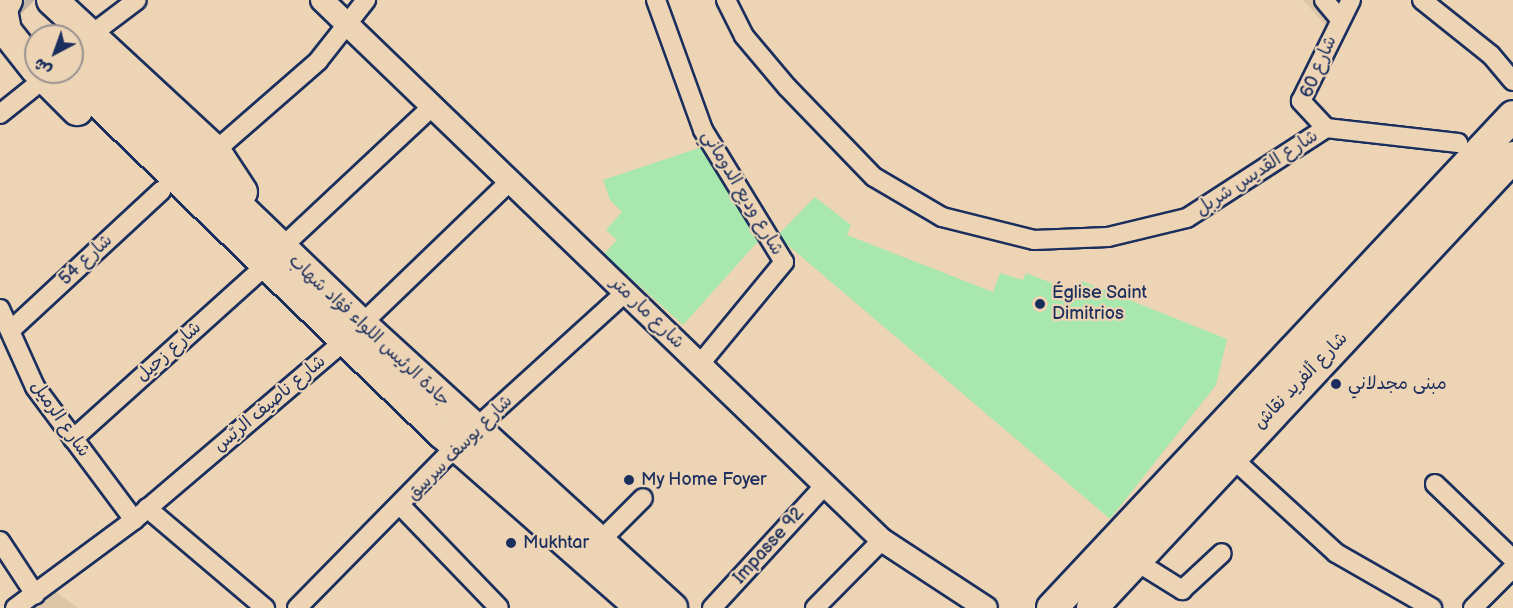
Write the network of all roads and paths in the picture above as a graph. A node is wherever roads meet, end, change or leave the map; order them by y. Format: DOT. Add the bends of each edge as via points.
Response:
graph roads {
  1 [pos="137,0"];
  2 [pos="322,0"];
  3 [pos="366,0"];
  4 [pos="656,0"];
  5 [pos="726,0"];
  6 [pos="1324,0"];
  7 [pos="1351,0"];
  8 [pos="1422,0"];
  9 [pos="18,7"];
  10 [pos="1340,19"];
  11 [pos="27,24"];
  12 [pos="44,24"];
  13 [pos="51,24"];
  14 [pos="348,24"];
  15 [pos="84,39"];
  16 [pos="84,42"];
  17 [pos="84,42"];
  18 [pos="24,49"];
  19 [pos="1506,60"];
  20 [pos="1513,81"];
  21 [pos="34,84"];
  22 [pos="58,84"];
  23 [pos="61,84"];
  24 [pos="433,106"];
  25 [pos="0,114"];
  26 [pos="1513,116"];
  27 [pos="1326,128"];
  28 [pos="1458,143"];
  29 [pos="215,151"];
  30 [pos="1513,157"];
  31 [pos="510,181"];
  32 [pos="161,191"];
  33 [pos="250,233"];
  34 [pos="273,256"];
  35 [pos="626,292"];
  36 [pos="0,309"];
  37 [pos="11,330"];
  38 [pos="353,333"];
  39 [pos="700,364"];
  40 [pos="466,438"];
  41 [pos="73,439"];
  42 [pos="1231,458"];
  43 [pos="1435,484"];
  44 [pos="825,485"];
  45 [pos="643,498"];
  46 [pos="401,506"];
  47 [pos="141,514"];
  48 [pos="882,540"];
  49 [pos="0,541"];
  50 [pos="599,542"];
  51 [pos="1222,553"];
  52 [pos="1513,559"];
  53 [pos="1134,560"];
  54 [pos="1513,568"];
  55 [pos="35,594"];
  56 [pos="15,608"];
  57 [pos="265,608"];
  58 [pos="297,608"];
  59 [pos="499,608"];
  60 [pos="641,608"];
  61 [pos="672,608"];
  62 [pos="712,608"];
  63 [pos="815,608"];
  64 [pos="986,608"];
  65 [pos="1052,608"];
  66 [pos="1092,608"];
  67 [pos="1432,608"];
  68 [pos="1473,608"];
  1 -- 15 [label="street"];
  2 -- 14 [label="street, شارع مار متر"];
  3 -- 14 [label="street"];
  4 -- 39 [label="street, شارع وديع الدوماني" via="703,130 784,262"];
  5 -- 27 [label="street, شارع القديس شربل" via="744,36 874,177 942,217 1034,240 1108,237 1187,218"];
  6 -- 10 [label="street"];
  7 -- 10 [label="street, شارع 60"];
  8 -- 19 [label="street"];
  9 -- 11 [label="highway"];
  9 -- 12 [label="highway"];
  9 -- 13 [label="highway"];
  9 -- 18 [label="highway" via="6,31"];
  10 -- 27 [label="street, شارع 60" via="1301,101"];
  14 -- 24 [label="street, شارع مار متر"];
  14 -- 29 [label="street" via="318,61"];
  16 -- 29 [label="highway"];
  17 -- 33 [label="highway, جادة الرئيس اللواء فؤاد شهاب"];
  19 -- 20 [label="street"];
  21 -- 25 [label="street"];
  22 -- 32 [label="highway"];
  23 -- 33 [label="highway, جادة الرئيس اللواء فؤاد شهاب"];
  24 -- 31 [label="street, شارع مار متر"];
  24 -- 34 [label="street, شارع زحيل"];
  26 -- 65 [label="highway, شارع ألفريد نقاش"];
  27 -- 28 [label="street, شارع القديس شربل"];
  29 -- 33 [label="highway"];
  30 -- 42 [label="highway, شارع ألفريد نقاش"];
  31 -- 35 [label="street, شارع مار متر"];
  31 -- 38 [label="street, شارع ناصيف الريّس"];
  32 -- 33 [label="highway"];
  32 -- 37 [label="street, شارع 54"];
  33 -- 34 [label="highway, جادة الرئيس اللواء فؤاد شهاب"];
  34 -- 38 [label="highway, جادة الرئيس اللواء فؤاد شهاب"];
  34 -- 41 [label="street, شارع زحيل"];
  35 -- 39 [label="street, شارع مار متر"];
  35 -- 40 [label="street, شارع يوسف سرسق"];
  36 -- 37 [label="street, شارع الرميل"];
  37 -- 41 [label="street, شارع الرميل" via="35,387"];
  38 -- 40 [label="highway, جادة الرئيس اللواء فؤاد شهاب"];
  38 -- 47 [label="street, شارع ناصيف الريّس"];
  39 -- 44 [label="street, شارع مار متر"];
  40 -- 46 [label="street, شارع يوسف سرسق"];
  40 -- 50 [label="highway, جادة الرئيس اللواء فؤاد شهاب"];
  40 -- 60 [label="highway, جادة الرئيس اللواء فؤاد شهاب"];
  41 -- 47 [label="street, شارع الرميل"];
  42 -- 53 [label="highway, شارع ألفريد نقاش"];
  42 -- 67 [label="street" via="1336,553"];
  43 -- 52 [label="street"];
  44 -- 48 [label="street, شارع مار متر"];
  44 -- 62 [label="street, Impasse 92"];
  45 -- 50 [label="street"];
  46 -- 58 [label="street, شارع يوسف سرسق"];
  46 -- 59 [label="street"];
  47 -- 55 [label="street, شارع ناصيف الريّس"];
  47 -- 57 [label="street, شارع الرميل"];
  48 -- 63 [label="street"];
  48 -- 64 [label="street, شارع مار متر"];
  49 -- 55 [label="street"];
  50 -- 61 [label="highway, جادة الرئيس اللواء فؤاد شهاب"];
  51 -- 53 [label="street" via="1182,590"];
  53 -- 66 [label="highway, شارع ألفريد نقاش"];
  54 -- 68 [label="street"];
  55 -- 56 [label="street, شارع ناصيف الريّس"];
}
